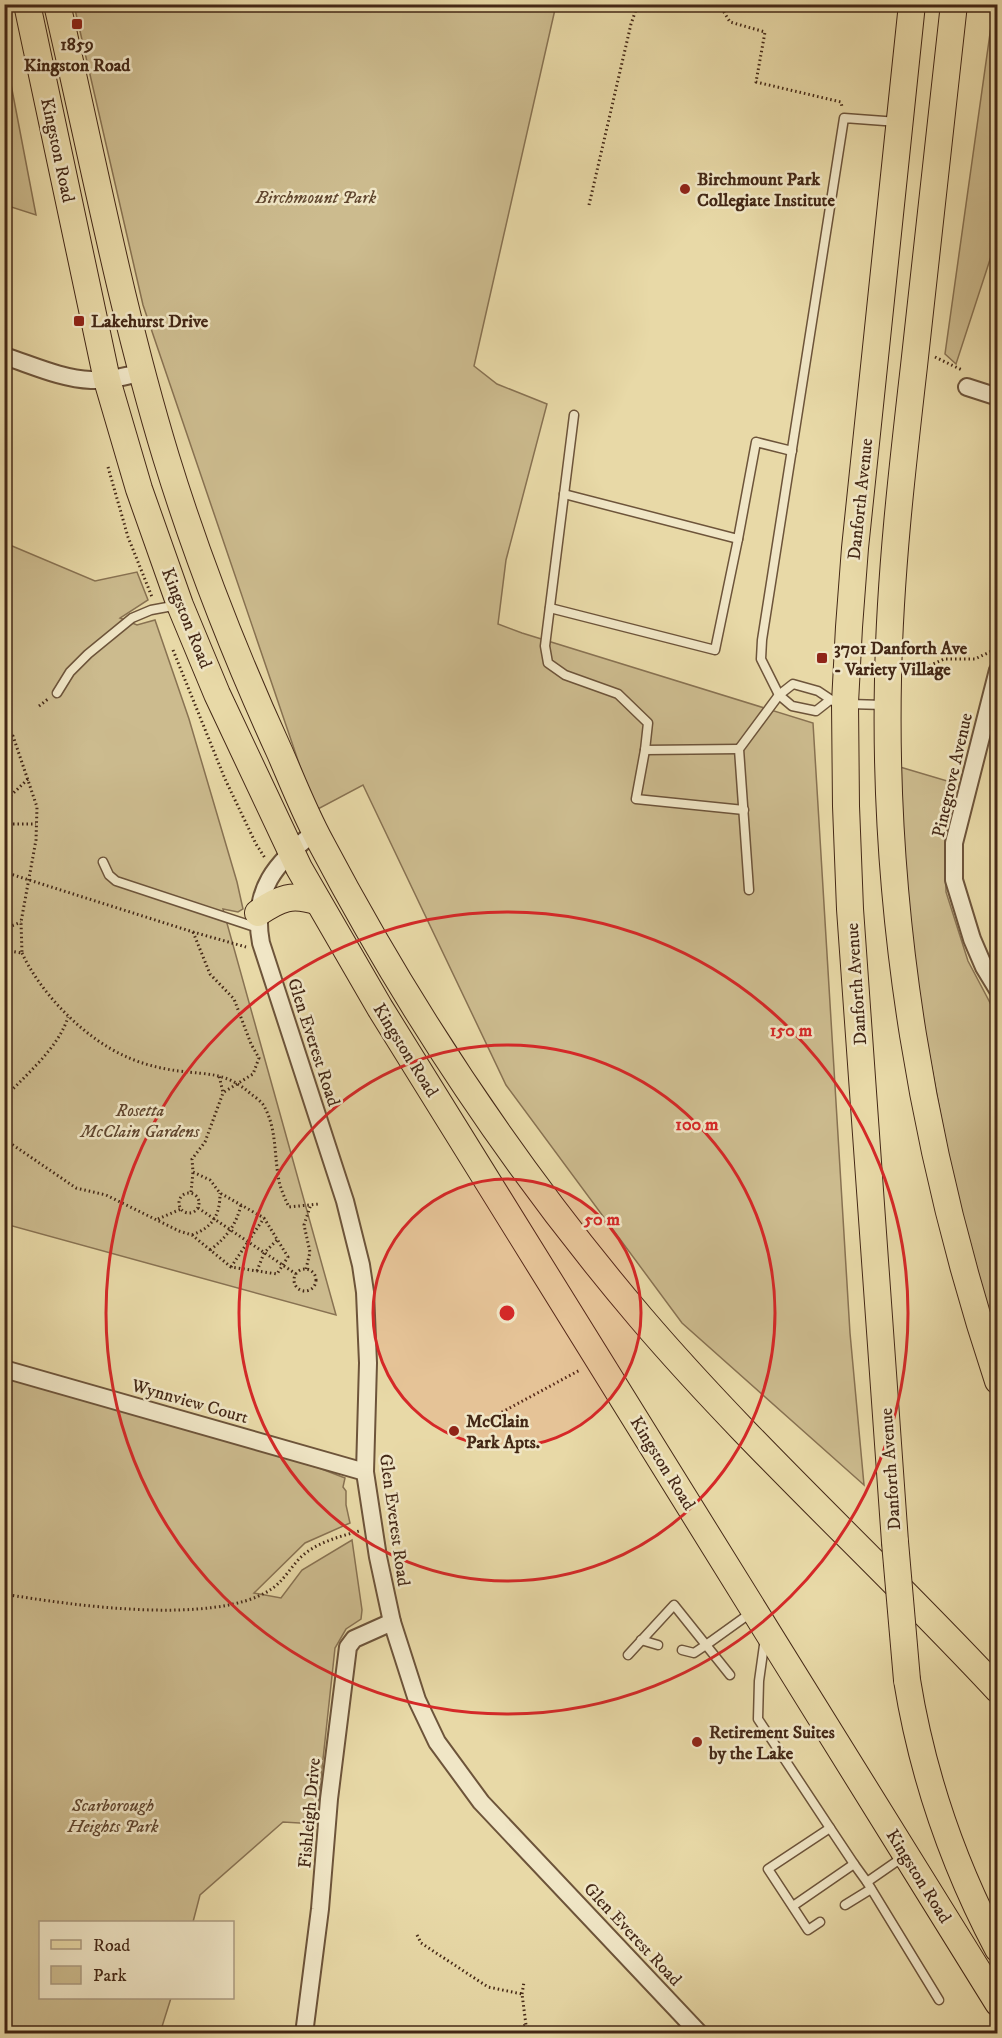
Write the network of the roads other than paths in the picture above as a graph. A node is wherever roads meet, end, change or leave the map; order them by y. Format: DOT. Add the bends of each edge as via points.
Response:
graph roads {
  1 [pos="27,4"];
  2 [pos="57,4"];
  3 [pos="912,4"];
  4 [pos="954,4"];
  5 [pos="898,123"];
  6 [pos="4,356"];
  7 [pos="143,372"];
  8 [pos="107,380"];
  9 [pos="969,381"];
  10 [pos="998,397"];
  11 [pos="574,415"];
  12 [pos="792,451"];
  13 [pos="564,494"];
  14 [pos="738,539"];
  15 [pos="180,605"];
  16 [pos="550,608"];
  17 [pos="998,670"];
  18 [pos="57,693"];
  19 [pos="779,695"];
  20 [pos="838,702"];
  21 [pos="887,705"];
  22 [pos="739,749"];
  23 [pos="645,750"];
  24 [pos="744,810"];
  25 [pos="315,832"];
  26 [pos="291,851"];
  27 [pos="103,862"];
  28 [pos="749,890"];
  29 [pos="318,902"];
  30 [pos="258,921"];
  31 [pos="998,990"];
  32 [pos="4,1369"];
  33 [pos="998,1381"];
  34 [pos="365,1472"];
  35 [pos="761,1619"];
  36 [pos="392,1622"];
  37 [pos="641,1640"];
  38 [pos="658,1645"];
  39 [pos="706,1645"];
  40 [pos="682,1650"];
  41 [pos="628,1655"];
  42 [pos="730,1675"];
  43 [pos="998,1690"];
  44 [pos="830,1828"];
  45 [pos="906,1854"];
  46 [pos="854,1864"];
  47 [pos="869,1885"];
  48 [pos="845,1905"];
  49 [pos="793,1906"];
  50 [pos="820,1922"];
  51 [pos="998,1949"];
  52 [pos="939,2000"];
  53 [pos="998,2003"];
  54 [pos="304,2034"];
  55 [pos="700,2034"];
  1 -- 8 [label="main road, Kingston Road"];
  2 -- 7 [label="main road, Kingston Road"];
  3 -- 5 [label="main road, Danforth Avenue"];
  4 -- 21 [label="main road" via="894,560"];
  5 -- 12 [label="lane" via="844,118"];
  5 -- 20 [label="main road, Danforth Avenue"];
  6 -- 8 [label="street" via="60,375"];
  7 -- 8 [label="street"];
  7 -- 25 [label="main road, Kingston Road" via="204,569 247,680"];
  8 -- 15 [label="main road, Kingston Road" via="139,489"];
  9 -- 10 [label="street"];
  11 -- 13 [label="lane"];
  12 -- 14 [label="lane" via="756,442"];
  12 -- 19 [label="lane" via="762,640 761,659"];
  13 -- 14 [label="lane"];
  13 -- 16 [label="lane"];
  14 -- 16 [label="lane" via="715,650"];
  15 -- 18 [label="lane" via="132,618 70,672"];
  15 -- 26 [label="main road, Kingston Road"];
  16 -- 23 [label="lane" via="545,646 548,663 565,675 618,693 648,723"];
  17 -- 31 [label="street, Pinegrove Avenue" via="954,843 954,880 972,939"];
  19 -- 20 [label="lane" via="792,706 816,711"];
  19 -- 20 [label="lane" via="793,684"];
  19 -- 22 [label="lane"];
  20 -- 21 [label="lane"];
  20 -- 51 [label="main road, Danforth Avenue, bridge" via="907,1680 923,1758 946,1830 980,1917"];
  21 -- 33 [label="main road" via="892,864 911,1019 944,1191"];
  22 -- 23 [label="lane"];
  22 -- 24 [label="lane"];
  23 -- 24 [label="lane" via="636,799"];
  24 -- 28 [label="lane"];
  25 -- 26 [label="street, Glen Everest Road"];
  25 -- 43 [label="main road, Kingston Road" via="418,1014 507,1147 573,1234 643,1320 716,1400"];
  26 -- 29 [label="main road, Kingston Road"];
  26 -- 30 [label="street, Glen Everest Road" via="265,885"];
  27 -- 30 [label="lane" via="108,875 116,881"];
  29 -- 30 [label="main road" via="306,898 276,901"];
  29 -- 35 [label="main road, Kingston Road"];
  30 -- 34 [label="street, Glen Everest Road" via="261,943 345,1201 361,1265 368,1363"];
  32 -- 34 [label="street, Wynnview Court"];
  34 -- 36 [label="street, Glen Everest Road"];
  35 -- 39 [label="lane"];
  35 -- 44 [label="lane" via="758,1719"];
  35 -- 45 [label="main road, Kingston Road"];
  36 -- 54 [label="street, Fishleigh Drive" via="354,1639 348,1647"];
  36 -- 55 [label="street, Glen Everest Road" via="417,1700 437,1743 458,1774"];
  37 -- 38 [label="lane"];
  37 -- 39 [label="lane" via="674,1605"];
  37 -- 41 [label="lane"];
  39 -- 40 [label="lane" via="694,1653"];
  39 -- 42 [label="lane"];
  44 -- 46 [label="lane"];
  44 -- 49 [label="lane" via="768,1869"];
  45 -- 47 [label="lane"];
  45 -- 53 [label="main road, Kingston Road"];
  46 -- 47 [label="lane"];
  46 -- 49 [label="lane"];
  47 -- 48 [label="lane"];
  47 -- 52 [label="lane"];
  49 -- 50 [label="lane" via="808,1930"];
}
